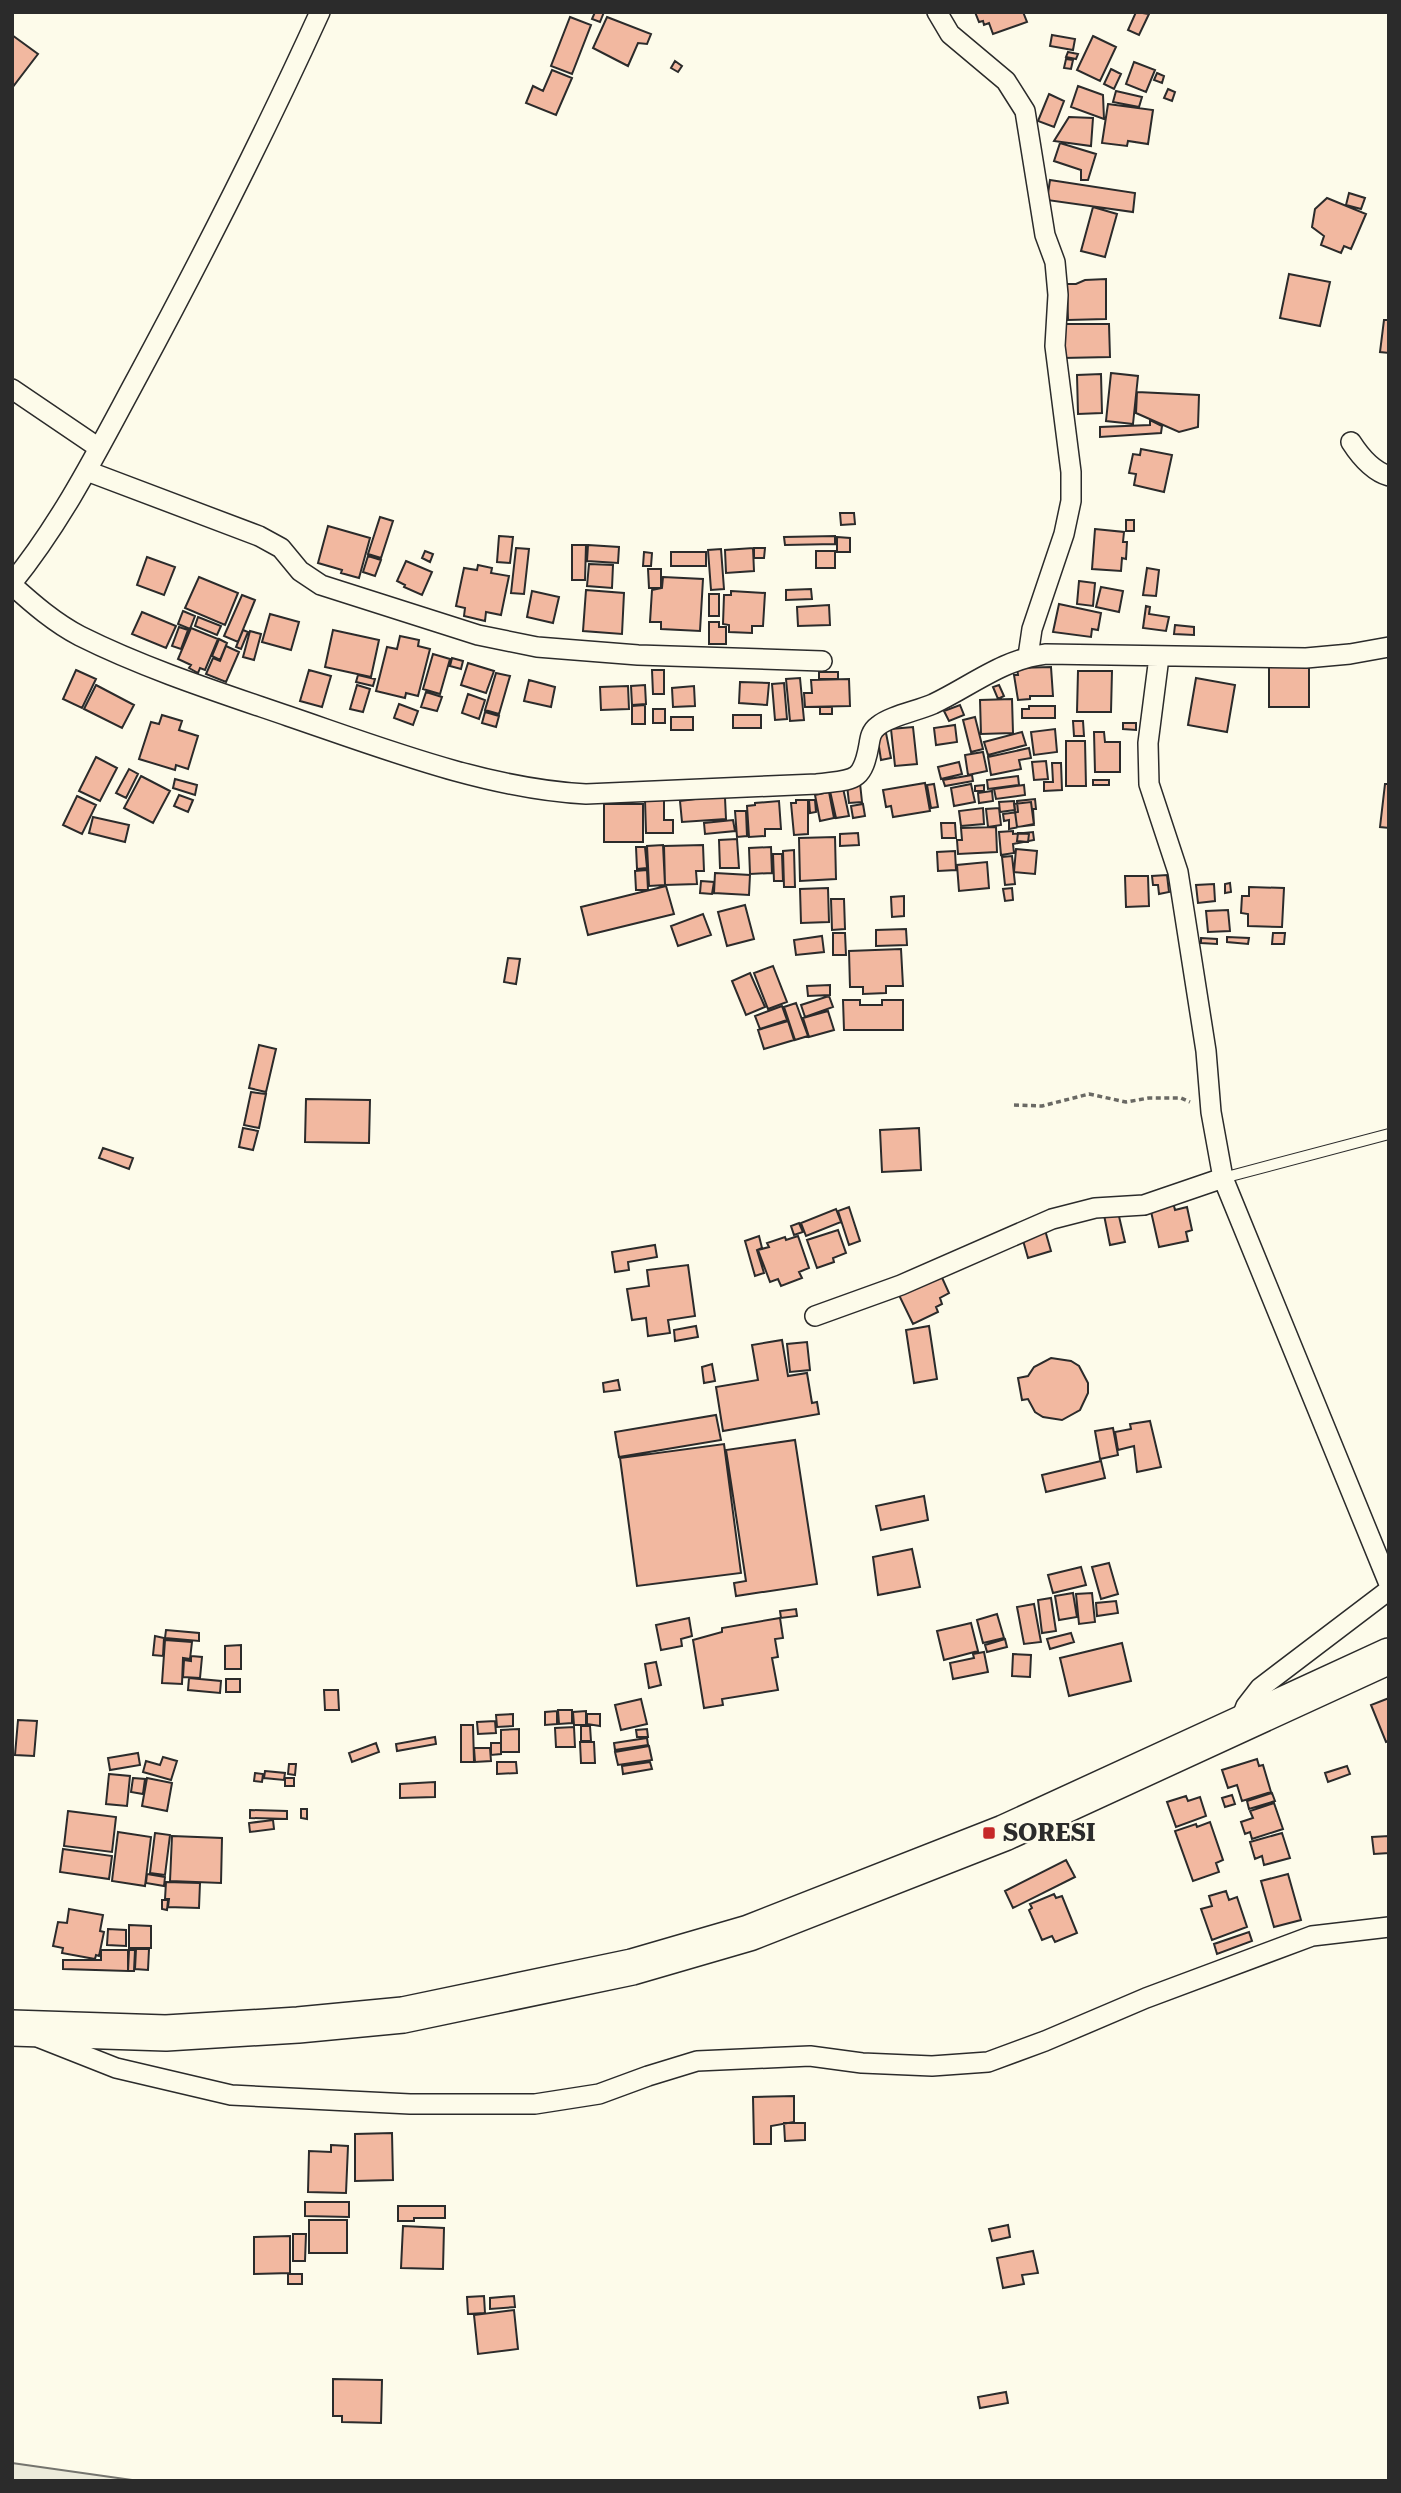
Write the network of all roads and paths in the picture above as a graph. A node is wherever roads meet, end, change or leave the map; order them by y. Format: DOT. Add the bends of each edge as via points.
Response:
graph roads {
  1 [pos="320,12"];
  2 [pos="937,12"];
  3 [pos="12,389"];
  4 [pos="1351,443"];
  5 [pos="99,447"];
  6 [pos="87,471"];
  7 [pos="1389,477"];
  8 [pos="12,584"];
  9 [pos="1389,647"];
  10 [pos="1028,656"];
  11 [pos="1159,657"];
  12 [pos="822,661"];
  13 [pos="1014,1105"];
  14 [pos="1211,1112"];
  15 [pos="1389,1134"];
  16 [pos="1223,1178"];
  17 [pos="815,1316"];
  18 [pos="1389,1584"];
  19 [pos="1389,1590"];
  20 [pos="1389,1656"];
  21 [pos="1239,1725"];
  22 [pos="1389,1927"];
  23 [pos="14,2028"];
  1 -- 5 [label="street" via="184,289"];
  2 -- 10 [label="street" via="950,34 1006,81 1025,111 1045,235 1055,262 1055,346 1071,501"];
  3 -- 5 [label="street"];
  4 -- 7 [label="street" via="1362,458"];
  5 -- 6 [label="street"];
  6 -- 8 [label="street"];
  6 -- 12 [label="street" via="259,536 281,548 300,571 321,585 478,635 537,647 638,655"];
  8 -- 10 [label="street" via="79,635 219,692 398,752 549,792 718,789 847,780 860,774 866,764 878,725"];
  9 -- 11 [label="street" via="1306,659"];
  10 -- 11 [label="street"];
  11 -- 14 [label="street" via="1147,765 1149,785 1178,872"];
  13 -- 14 [label="path" via="1042,1106 1089,1094 1126,1102 1181,1098"];
  14 -- 16 [label="street"];
  15 -- 16 [label="lane"];
  16 -- 17 [label="street" via="1144,1205 1094,1208 1052,1219 901,1285"];
  16 -- 18 [label="street"];
  19 -- 21 [label="street" via="1260,1688 1245,1706"];
  20 -- 21 [label="highway"];
  21 -- 23 [label="highway" via="1004,1833 749,1933 632,1967 390,2017 166,2033"];
  22 -- 23 [label="street" via="1312,1936 988,2062 932,2066 810,2056 697,2061 599,2094 535,2104 410,2104 231,2095 116,2068"];
}
